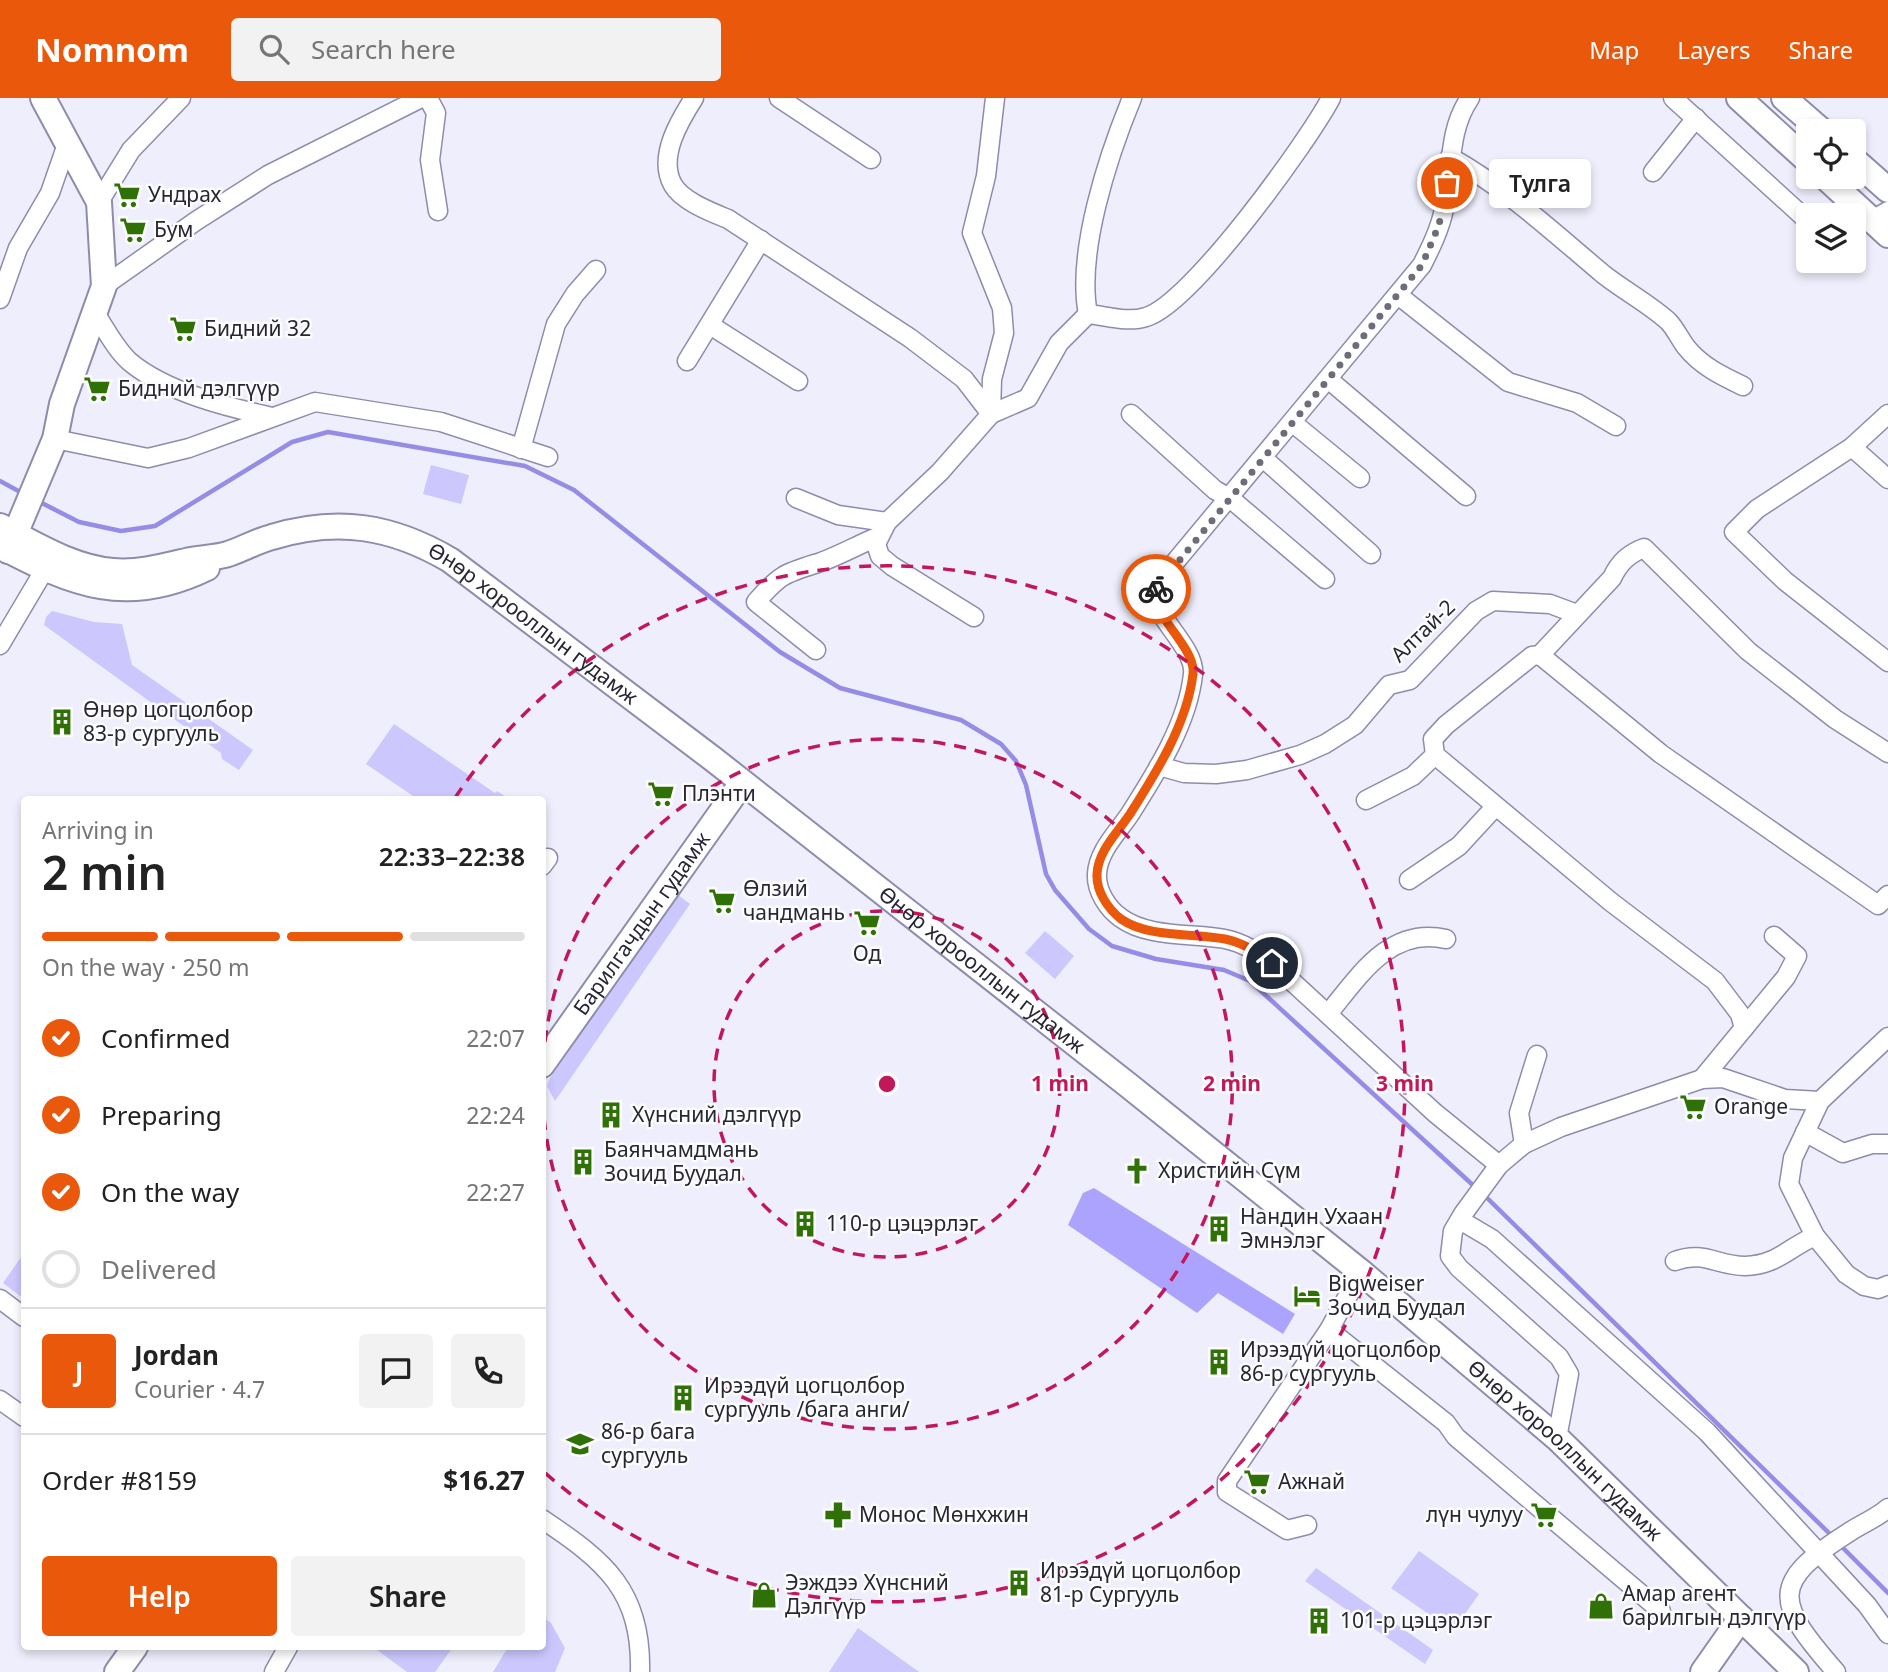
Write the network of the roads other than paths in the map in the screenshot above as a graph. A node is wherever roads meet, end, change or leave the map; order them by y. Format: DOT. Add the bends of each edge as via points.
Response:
graph roads {
  1 [pos="43,98"];
  2 [pos="181,98"];
  3 [pos="421,98"];
  4 [pos="428,98"];
  5 [pos="694,98"];
  6 [pos="779,98"];
  7 [pos="995,98"];
  8 [pos="1132,98"];
  9 [pos="1331,98"];
  10 [pos="1470,98"];
  11 [pos="1674,98"];
  12 [pos="1739,98"];
  13 [pos="1784,98"];
  14 [pos="1696,118"];
  15 [pos="1808,119"];
  16 [pos="67,144"];
  17 [pos="1796,150"];
  18 [pos="1450,157"];
  19 [pos="871,159"];
  20 [pos="1866,171"];
  21 [pos="1653,172"];
  22 [pos="1838,189"];
  23 [pos="1888,190"];
  24 [pos="99,202"];
  25 [pos="1796,210"];
  26 [pos="438,211"];
  27 [pos="1875,223"];
  28 [pos="761,240"];
  29 [pos="596,270"];
  30 [pos="104,286"];
  31 [pos="1398,295"];
  32 [pos="0,299"];
  33 [pos="95,313"];
  34 [pos="1088,314"];
  35 [pos="710,325"];
  36 [pos="687,361"];
  37 [pos="1328,379"];
  38 [pos="798,381"];
  39 [pos="1743,386"];
  40 [pos="991,414"];
  41 [pos="1131,414"];
  42 [pos="1888,414"];
  43 [pos="273,417"];
  44 [pos="1293,423"];
  45 [pos="1616,426"];
  46 [pos="55,439"];
  47 [pos="1852,447"];
  48 [pos="521,449"];
  49 [pos="548,457"];
  50 [pos="1263,458"];
  51 [pos="1360,478"];
  52 [pos="1888,479"];
  53 [pos="1466,496"];
  54 [pos="796,498"];
  55 [pos="1230,499"];
  56 [pos="887,522"];
  57 [pos="9,535"];
  58 [pos="877,537"];
  59 [pos="1371,554"];
  60 [pos="225,555"];
  61 [pos="45,569"];
  62 [pos="1325,579"];
  63 [pos="1577,614"];
  64 [pos="974,617"];
  65 [pos="0,645"];
  66 [pos="816,650"];
  67 [pos="1540,655"];
  68 [pos="1888,662"];
  69 [pos="1888,753"];
  70 [pos="1435,755"];
  71 [pos="1159,766"];
  72 [pos="742,783"];
  73 [pos="1366,800"];
  74 [pos="1495,807"];
  75 [pos="1409,880"];
  76 [pos="1888,895"];
  77 [pos="1774,936"];
  78 [pos="1447,939"];
  79 [pos="1328,1014"];
  80 [pos="1744,1028"];
  81 [pos="1888,1037"];
  82 [pos="1537,1055"];
  83 [pos="546,1059"];
  84 [pos="1702,1079"];
  85 [pos="1820,1101"];
  86 [pos="1805,1132"];
  87 [pos="1524,1144"];
  88 [pos="1888,1144"];
  89 [pos="1499,1165"];
  90 [pos="1462,1217"];
  91 [pos="1815,1237"];
  92 [pos="1675,1261"];
  93 [pos="1361,1272"];
  94 [pos="1888,1285"];
  95 [pos="0,1299"];
  96 [pos="21,1315"];
  97 [pos="1329,1330"];
  98 [pos="0,1400"];
  99 [pos="21,1415"];
  100 [pos="1557,1438"];
  101 [pos="1886,1514"];
  102 [pos="546,1522"];
  103 [pos="1307,1525"];
  104 [pos="1817,1553"];
  105 [pos="1661,1611"];
  106 [pos="1741,1618"];
  107 [pos="1888,1634"];
  108 [pos="133,1650"];
  109 [pos="286,1650"];
  110 [pos="117,1672"];
  111 [pos="274,1672"];
  112 [pos="640,1672"];
  113 [pos="1703,1672"];
  114 [pos="1796,1672"];
  115 [pos="1836,1672"];
  1 -- 16 [label="main road"];
  2 -- 24 [label="street" via="131,150"];
  3 -- 30 [label="street" via="268,175"];
  4 -- 26 [label="street" via="436,113 430,160"];
  5 -- 28 [label="street" via="681,115 669,152 673,186"];
  6 -- 19 [label="street"];
  7 -- 40 [label="street" via="986,176 971,233 1002,307 1004,333 992,380"];
  8 -- 34 [label="street" via="1115,139 1095,216 1084,293"];
  9 -- 34 [label="street" via="1256,209 1177,297 1149,317 1132,320"];
  10 -- 18 [label="street" via="1460,112"];
  11 -- 14 [label="street"];
  12 -- 17 [label="main road"];
  13 -- 15 [label="main road"];
  14 -- 21 [label="street"];
  14 -- 25 [label="street"];
  16 -- 24 [label="main road"];
  16 -- 32 [label="street" via="50,193 18,248"];
  18 -- 31 [label="street" via="1444,209 1434,241"];
  18 -- 39 [label="street" via="1532,212 1604,275 1669,322 1697,358"];
  20 -- 23 [label="main road"];
  22 -- 27 [label="main road"];
  24 -- 30 [label="main road"];
  28 -- 35 [label="street"];
  28 -- 40 [label="street" via="910,338 964,379"];
  29 -- 48 [label="street" via="556,324"];
  30 -- 33 [label="main road"];
  31 -- 37 [label="street"];
  31 -- 45 [label="street" via="1508,382 1577,403"];
  33 -- 43 [label="street" via="129,362 225,407"];
  33 -- 46 [label="main road" via="62,404"];
  34 -- 40 [label="street" via="1059,343 1028,398"];
  35 -- 36 [label="street"];
  35 -- 38 [label="street"];
  37 -- 44 [label="street"];
  37 -- 53 [label="street"];
  40 -- 56 [label="street"];
  41 -- 55 [label="street" via="1214,490"];
  42 -- 47 [label="street"];
  43 -- 46 [label="street" via="148,458"];
  43 -- 48 [label="street" via="315,402 346,404 441,422"];
  44 -- 50 [label="street"];
  44 -- 51 [label="street"];
  46 -- 57 [label="main road"];
  47 -- 52 [label="street"];
  47 -- 68 [label="street" via="1776,494 1734,533 1776,573"];
  48 -- 49 [label="street"];
  50 -- 55 [label="street"];
  50 -- 59 [label="street"];
  54 -- 56 [label="street" via="838,515"];
  55 -- 62 [label="street"];
  55 -- 71 [label="street" via="1161,579 1152,596 1157,612 1189,654 1194,671 1187,705"];
  56 -- 58 [label="street"];
  57 -- 60 [label="main road, Өнөр хорооллын гудамж" via="82,565 111,571 144,571"];
  57 -- 61 [label="main road, Өнөр хорооллын гудамж"];
  58 -- 64 [label="street" via="876,551 892,566"];
  58 -- 66 [label="street" via="799,567 774,581 756,602"];
  60 -- 61 [label="main road, Өнөр хорооллын гудамж" via="173,583 146,589 109,589"];
  60 -- 72 [label="main road, Өнөр хорооллын гудамж" via="273,537 324,526 387,531 416,540 450,559"];
  61 -- 65 [label="street"];
  63 -- 67 [label="street"];
  63 -- 69 [label="street" via="1632,552 1644,548 1748,651 1835,719"];
  63 -- 71 [label="street, Алтай-2" via="1550,604 1493,601 1476,611 1410,680 1389,685 1355,725 1325,744 1300,755 1226,773 1184,773"];
  67 -- 70 [label="street" via="1532,656 1446,725 1433,739"];
  67 -- 76 [label="street" via="1661,754 1816,863 1878,905"];
  70 -- 73 [label="street" via="1413,776"];
  70 -- 74 [label="street"];
  71 -- 79 [label="street" via="1103,851 1097,874 1103,899 1122,919 1149,929 1250,947"];
  72 -- 83 [label="main road, Барилгачдын гудамж"];
  72 -- 93 [label="main road, Өнөр хорооллын гудамж"];
  74 -- 75 [label="street" via="1459,846"];
  74 -- 80 [label="street" via="1715,981 1740,1014"];
  77 -- 80 [label="street" via="1797,956 1786,977"];
  78 -- 79 [label="street" via="1401,940 1387,948"];
  79 -- 89 [label="street" via="1434,1113"];
  80 -- 84 [label="street"];
  81 -- 85 [label="street"];
  82 -- 87 [label="street" via="1520,1106"];
  84 -- 85 [label="street" via="1723,1078 1784,1099"];
  84 -- 87 [label="street"];
  85 -- 86 [label="street"];
  86 -- 88 [label="street" via="1843,1153 1860,1146"];
  86 -- 91 [label="street" via="1793,1158 1790,1184"];
  87 -- 89 [label="street"];
  89 -- 90 [label="street"];
  90 -- 100 [label="street" via="1450,1240 1450,1256 1559,1357 1569,1374"];
  90 -- 104 [label="street" via="1707,1432"];
  91 -- 92 [label="street" via="1775,1261 1744,1266 1699,1255"];
  91 -- 94 [label="street" via="1855,1282 1878,1289"];
  93 -- 97 [label="street"];
  93 -- 100 [label="main road, Өнөр хорооллын гудамж"];
  95 -- 96 [label="street"];
  97 -- 103 [label="street" via="1227,1482 1227,1492 1287,1531"];
  97 -- 105 [label="street" via="1446,1423 1456,1437"];
  98 -- 99 [label="street"];
  100 -- 106 [label="main road, Өнөр хорооллын гудамж"];
  101 -- 104 [label="street"];
  102 -- 112 [label="street" via="588,1550 619,1583 633,1613"];
  104 -- 107 [label="street"];
  104 -- 115 [label="street" via="1793,1576 1789,1607"];
  106 -- 113 [label="main road"];
  106 -- 114 [label="main road, Өнөр хорооллын гудамж"];
  108 -- 110 [label="main road"];
  109 -- 111 [label="street"];
}
